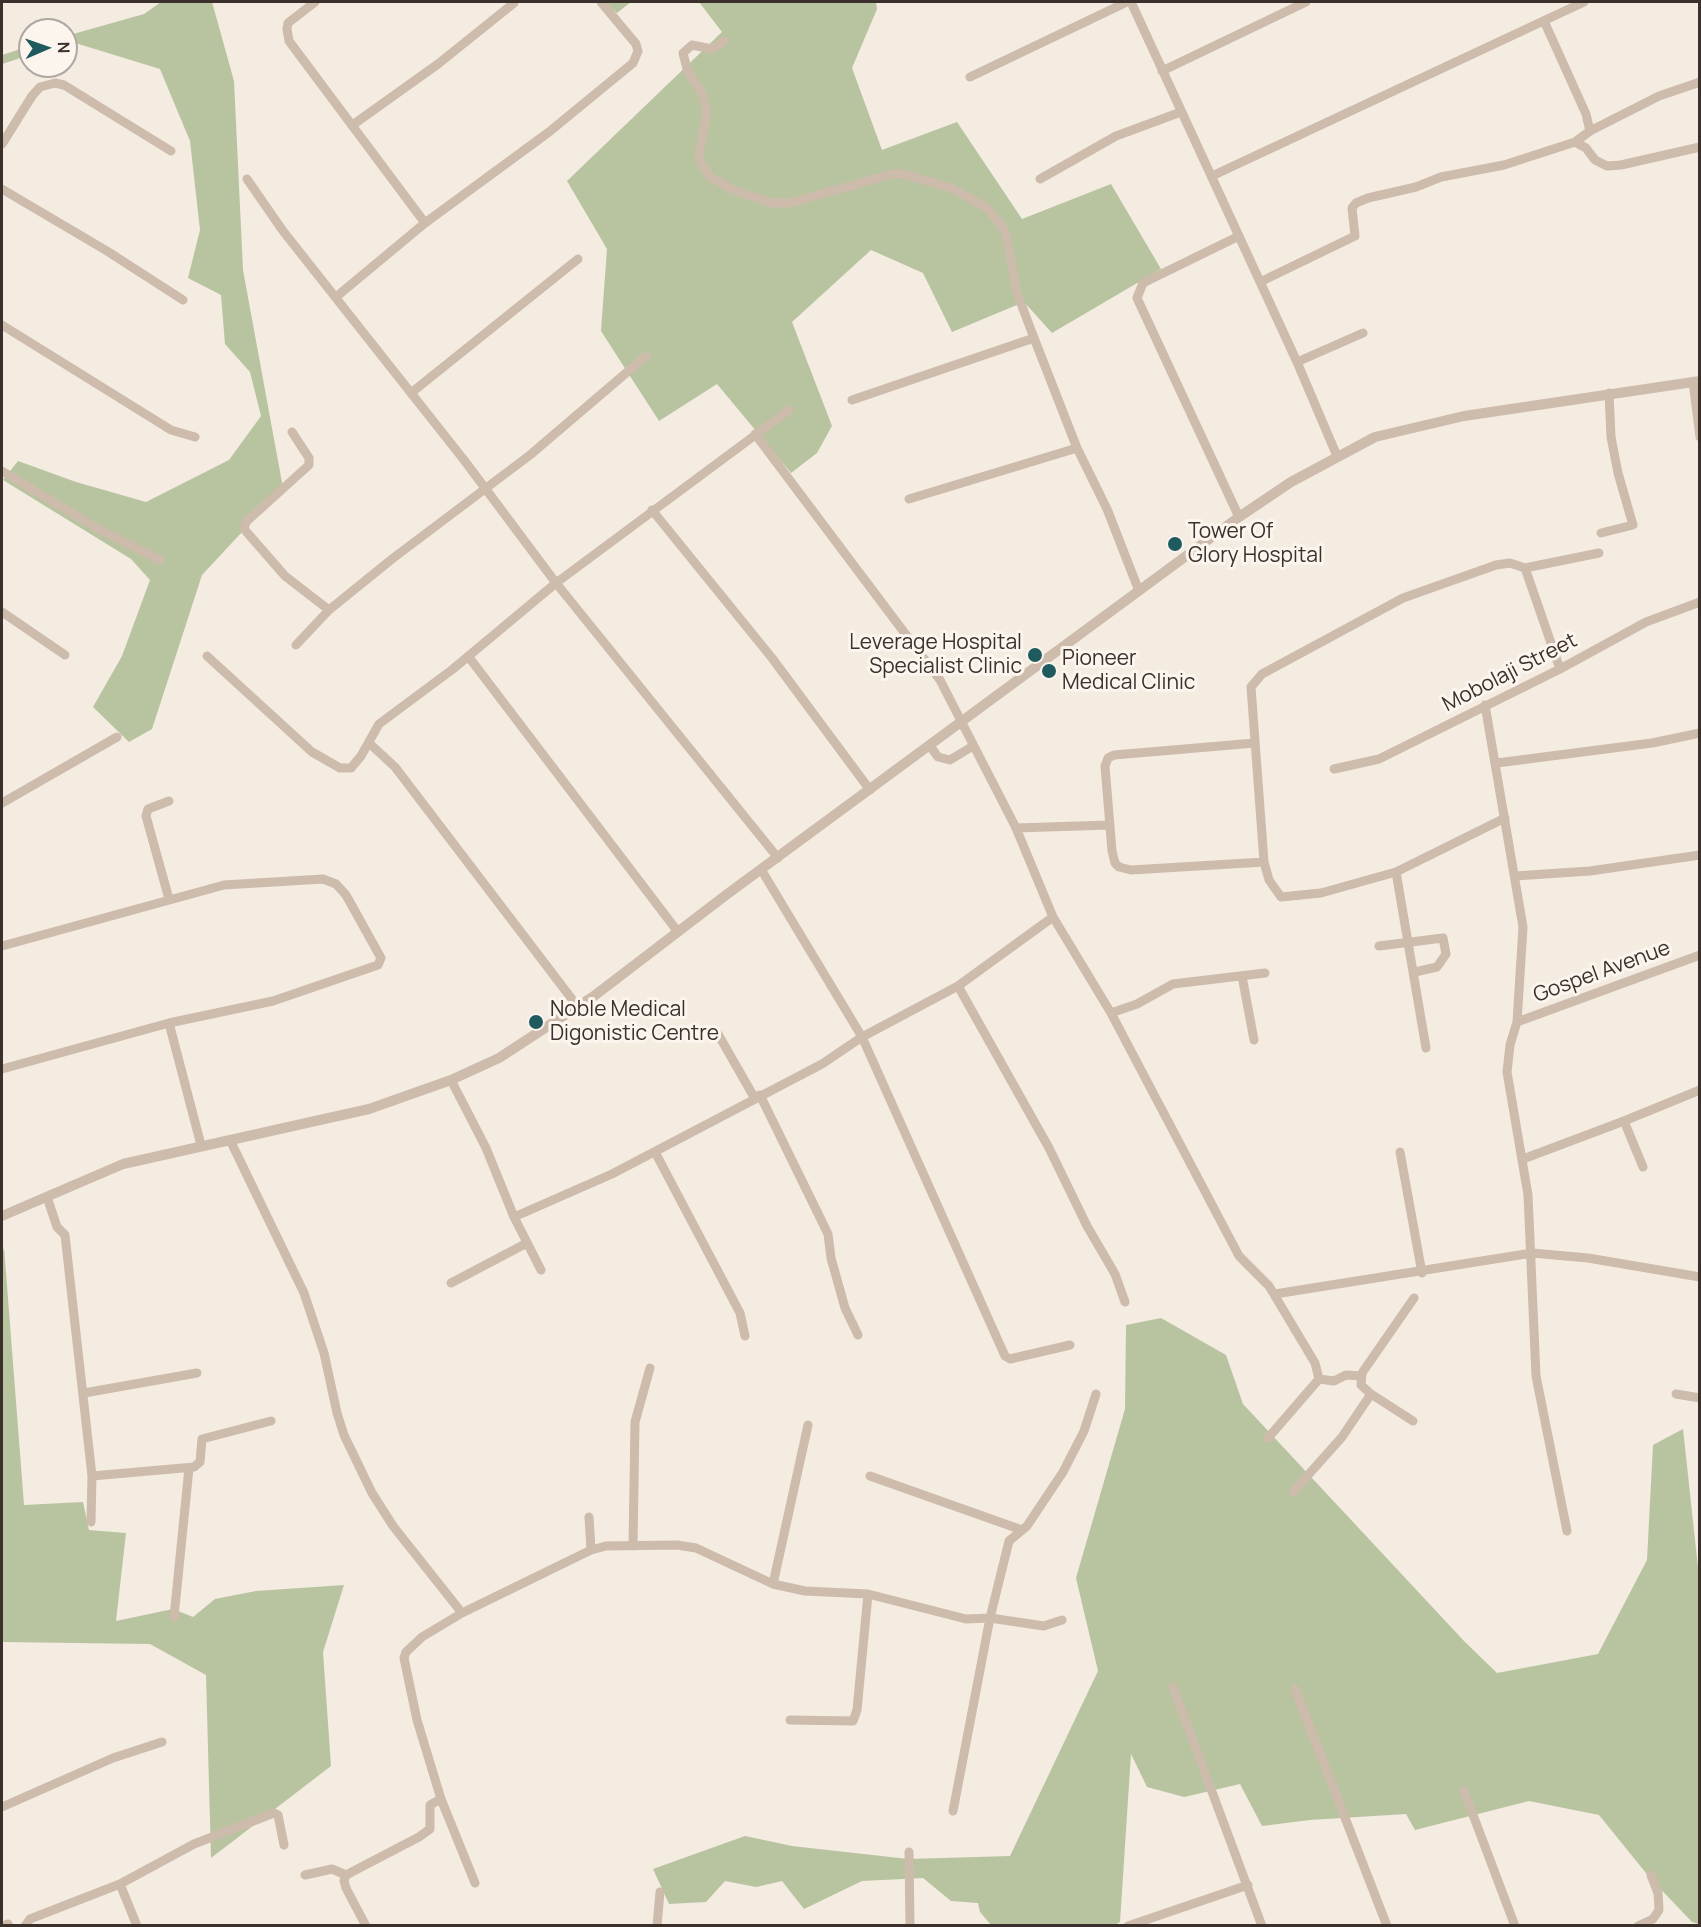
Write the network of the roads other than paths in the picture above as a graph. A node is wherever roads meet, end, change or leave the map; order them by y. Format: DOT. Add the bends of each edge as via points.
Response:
graph roads {
  1 [pos="315,2"];
  2 [pos="601,2"];
  3 [pos="1129,2"];
  4 [pos="1306,2"];
  5 [pos="1584,2"];
  6 [pos="514,3"];
  7 [pos="1544,21"];
  8 [pos="724,41"];
  9 [pos="1162,71"];
  10 [pos="970,78"];
  11 [pos="1700,82"];
  12 [pos="1181,112"];
  13 [pos="354,124"];
  14 [pos="1590,131"];
  15 [pos="1575,142"];
  16 [pos="2,144"];
  17 [pos="1700,147"];
  18 [pos="171,151"];
  19 [pos="1212,176"];
  20 [pos="247,179"];
  21 [pos="1040,179"];
  22 [pos="2,189"];
  23 [pos="425,223"];
  24 [pos="1239,236"];
  25 [pos="578,259"];
  26 [pos="1260,282"];
  27 [pos="336,297"];
  28 [pos="183,300"];
  29 [pos="2,325"];
  30 [pos="1363,333"];
  31 [pos="1034,338"];
  32 [pos="646,356"];
  33 [pos="1297,362"];
  34 [pos="1696,382"];
  35 [pos="411,393"];
  36 [pos="1609,393"];
  37 [pos="852,400"];
  38 [pos="789,410"];
  39 [pos="292,432"];
  40 [pos="756,434"];
  41 [pos="1700,436"];
  42 [pos="195,437"];
  43 [pos="1077,448"];
  44 [pos="1337,456"];
  45 [pos="2,471"];
  46 [pos="487,489"];
  47 [pos="909,499"];
  48 [pos="652,510"];
  49 [pos="1239,517"];
  50 [pos="1601,532"];
  51 [pos="1599,553"];
  52 [pos="160,560"];
  53 [pos="1525,567"];
  54 [pos="556,583"];
  55 [pos="1139,591"];
  56 [pos="1700,602"];
  57 [pos="329,610"];
  58 [pos="2,612"];
  59 [pos="296,645"];
  60 [pos="65,655"];
  61 [pos="207,656"];
  62 [pos="468,656"];
  63 [pos="1560,669"];
  64 [pos="1485,705"];
  65 [pos="961,722"];
  66 [pos="1700,734"];
  67 [pos="117,737"];
  68 [pos="369,743"];
  69 [pos="1255,743"];
  70 [pos="930,746"];
  71 [pos="974,746"];
  72 [pos="1497,763"];
  73 [pos="1334,769"];
  74 [pos="870,790"];
  75 [pos="168,801"];
  76 [pos="2,803"];
  77 [pos="1505,818"];
  78 [pos="1110,825"];
  79 [pos="1016,828"];
  80 [pos="1700,855"];
  81 [pos="777,858"];
  82 [pos="1264,862"];
  83 [pos="762,871"];
  84 [pos="1396,872"];
  85 [pos="1515,876"];
  86 [pos="169,898"];
  87 [pos="1053,917"];
  88 [pos="678,932"];
  89 [pos="1410,942"];
  90 [pos="2,946"];
  91 [pos="1379,946"];
  92 [pos="1700,955"];
  93 [pos="1415,972"];
  94 [pos="1265,973"];
  95 [pos="1242,976"];
  96 [pos="958,986"];
  97 [pos="578,1007"];
  98 [pos="1111,1013"];
  99 [pos="1517,1022"];
  100 [pos="169,1023"];
  101 [pos="718,1034"];
  102 [pos="862,1037"];
  103 [pos="1254,1040"];
  104 [pos="1426,1048"];
  105 [pos="2,1069"];
  106 [pos="451,1080"];
  107 [pos="1700,1089"];
  108 [pos="760,1095"];
  109 [pos="1624,1121"];
  110 [pos="230,1140"];
  111 [pos="201,1145"];
  112 [pos="655,1152"];
  113 [pos="1400,1152"];
  114 [pos="1522,1159"];
  115 [pos="1643,1167"];
  116 [pos="47,1197"];
  117 [pos="2,1216"];
  118 [pos="514,1217"];
  119 [pos="528,1243"];
  120 [pos="1532,1253"];
  121 [pos="541,1270"];
  122 [pos="1422,1272"];
  123 [pos="1700,1277"];
  124 [pos="451,1283"];
  125 [pos="1275,1294"];
  126 [pos="1414,1298"];
  127 [pos="1125,1302"];
  128 [pos="858,1335"];
  129 [pos="745,1336"];
  130 [pos="1070,1345"];
  131 [pos="650,1368"];
  132 [pos="197,1373"];
  133 [pos="1361,1376"];
  134 [pos="1319,1379"];
  135 [pos="84,1393"];
  136 [pos="1096,1394"];
  137 [pos="1371,1394"];
  138 [pos="1677,1394"];
  139 [pos="1700,1398"];
  140 [pos="271,1421"];
  141 [pos="1413,1421"];
  142 [pos="808,1425"];
  143 [pos="1268,1438"];
  144 [pos="189,1468"];
  145 [pos="92,1476"];
  146 [pos="870,1476"];
  147 [pos="1293,1492"];
  148 [pos="589,1517"];
  149 [pos="91,1522"];
  150 [pos="1022,1530"];
  151 [pos="1567,1531"];
  152 [pos="633,1546"];
  153 [pos="591,1550"];
  154 [pos="773,1584"];
  155 [pos="868,1594"];
  156 [pos="462,1613"];
  157 [pos="174,1617"];
  158 [pos="990,1618"];
  159 [pos="1062,1620"];
  160 [pos="1173,1687"];
  161 [pos="1295,1689"];
  162 [pos="790,1720"];
  163 [pos="162,1742"];
  164 [pos="1464,1791"];
  165 [pos="441,1799"];
  166 [pos="2,1807"];
  167 [pos="953,1811"];
  168 [pos="284,1845"];
  169 [pos="909,1852"];
  170 [pos="306,1875"];
  171 [pos="346,1875"];
  172 [pos="1651,1875"];
  173 [pos="475,1883"];
  174 [pos="120,1884"];
  175 [pos="1248,1885"];
  176 [pos="660,1892"];
  177 [pos="25,1926"];
  178 [pos="137,1926"];
  179 [pos="366,1926"];
  180 [pos="657,1926"];
  181 [pos="910,1926"];
  182 [pos="1128,1926"];
  183 [pos="1262,1926"];
  184 [pos="1387,1926"];
  185 [pos="1515,1926"];
  186 [pos="1638,1926"];
  1 -- 13 [label="street" via="288,23 287,35"];
  2 -- 23 [label="street" via="636,44 638,51 633,63 549,132"];
  3 -- 9 [label="street"];
  3 -- 10 [label="street"];
  4 -- 9 [label="street"];
  5 -- 7 [label="street"];
  6 -- 13 [label="street"];
  7 -- 14 [label="street"];
  7 -- 19 [label="street"];
  8 -- 31 [label="street" via="712,49 692,45 684,53 687,69 707,110 699,155 710,177 735,191 772,203 790,203 892,174 951,188 987,208 1000,223 1006,234 1017,293"];
  9 -- 12 [label="street"];
  11 -- 14 [label="street" via="1659,96"];
  12 -- 19 [label="street"];
  12 -- 21 [label="street" via="1116,136"];
  13 -- 23 [label="street"];
  14 -- 15 [label="street"];
  15 -- 17 [label="street" via="1607,166"];
  15 -- 26 [label="street" via="1504,165 1441,177 1356,203 1352,208 1355,236"];
  16 -- 18 [label="street" via="32,96 40,87 55,83"];
  19 -- 24 [label="street"];
  20 -- 27 [label="street"];
  22 -- 28 [label="street"];
  23 -- 27 [label="street"];
  24 -- 26 [label="street"];
  24 -- 49 [label="street" via="1143,283 1137,298"];
  25 -- 35 [label="street"];
  26 -- 33 [label="street"];
  27 -- 35 [label="street"];
  29 -- 42 [label="street" via="171,430"];
  30 -- 33 [label="street"];
  31 -- 37 [label="street"];
  31 -- 43 [label="street"];
  32 -- 46 [label="street"];
  33 -- 44 [label="street"];
  34 -- 36 [label="street"];
  34 -- 41 [label="street"];
  35 -- 46 [label="street"];
  36 -- 44 [label="street" via="1403,429 1375,437"];
  36 -- 50 [label="street" via="1615,455 1633,525"];
  38 -- 40 [label="street"];
  39 -- 57 [label="street" via="309,458 309,465 246,522 244,532 285,576"];
  40 -- 48 [label="street"];
  40 -- 65 [label="street" via="940,680"];
  43 -- 47 [label="street"];
  43 -- 55 [label="street" via="1107,508"];
  44 -- 49 [label="street"];
  45 -- 52 [label="street" via="100,530"];
  46 -- 54 [label="street"];
  46 -- 57 [label="street"];
  48 -- 54 [label="street"];
  48 -- 74 [label="street" via="772,658"];
  49 -- 55 [label="street"];
  51 -- 53 [label="street"];
  53 -- 63 [label="street"];
  53 -- 69 [label="street" via="1510,563 1496,566 1403,598 1262,674 1251,687"];
  54 -- 62 [label="street"];
  54 -- 81 [label="street"];
  55 -- 65 [label="street"];
  56 -- 63 [label="street, Mobolaji Street" via="1646,622"];
  57 -- 59 [label="street"];
  58 -- 60 [label="street"];
  61 -- 68 [label="street" via="312,752 331,764 351,768"];
  62 -- 68 [label="street" via="379,724"];
  62 -- 88 [label="street"];
  63 -- 64 [label="street, Mobolaji Street"];
  64 -- 72 [label="street"];
  64 -- 73 [label="street, Mobolaji Street" via="1378,759"];
  65 -- 70 [label="street"];
  65 -- 71 [label="street"];
  66 -- 72 [label="street"];
  67 -- 76 [label="street"];
  68 -- 97 [label="street" via="395,767"];
  69 -- 78 [label="street" via="1110,756 1105,766"];
  69 -- 82 [label="street"];
  70 -- 71 [label="street" via="938,757 950,760"];
  70 -- 74 [label="street"];
  71 -- 79 [label="street"];
  72 -- 77 [label="street"];
  74 -- 81 [label="street"];
  75 -- 86 [label="street" via="148,809 146,816"];
  77 -- 84 [label="street"];
  77 -- 85 [label="street"];
  78 -- 79 [label="street"];
  78 -- 82 [label="street" via="1115,863 1125,870"];
  79 -- 87 [label="street"];
  80 -- 85 [label="street" via="1590,871"];
  81 -- 83 [label="street"];
  82 -- 84 [label="street" via="1275,892 1285,898 1321,893"];
  83 -- 88 [label="street"];
  83 -- 102 [label="street"];
  84 -- 89 [label="street"];
  85 -- 99 [label="street" via="1523,927"];
  86 -- 90 [label="street"];
  86 -- 100 [label="street" via="224,885 273,880 333,881 346,895 381,958 378,964 273,1001"];
  87 -- 96 [label="street"];
  87 -- 98 [label="street"];
  88 -- 97 [label="street"];
  89 -- 91 [label="street"];
  89 -- 93 [label="street"];
  89 -- 93 [label="street" via="1443,938 1446,954 1437,967"];
  92 -- 99 [label="street, Gospel Avenue"];
  93 -- 104 [label="street"];
  94 -- 95 [label="street"];
  95 -- 98 [label="street" via="1173,984"];
  95 -- 103 [label="street"];
  96 -- 102 [label="street"];
  96 -- 127 [label="street" via="1049,1148 1072,1199 1115,1274"];
  97 -- 106 [label="street" via="500,1058"];
  98 -- 125 [label="street" via="1239,1256"];
  99 -- 114 [label="street" via="1507,1072"];
  100 -- 105 [label="street"];
  100 -- 111 [label="street"];
  101 -- 108 [label="street" via="754,1097"];
  102 -- 108 [label="street" via="822,1064"];
  102 -- 130 [label="street" via="1005,1356 1010,1359"];
  106 -- 110 [label="street" via="369,1109"];
  106 -- 118 [label="street" via="486,1148"];
  107 -- 109 [label="street"];
  108 -- 112 [label="street"];
  108 -- 128 [label="street" via="828,1234 845,1308"];
  109 -- 114 [label="street"];
  109 -- 115 [label="street"];
  110 -- 111 [label="street"];
  110 -- 156 [label="street" via="304,1293 324,1353 340,1424 372,1492 393,1526"];
  111 -- 116 [label="street" via="123,1164"];
  112 -- 118 [label="street"];
  112 -- 129 [label="street" via="740,1313"];
  113 -- 122 [label="street"];
  114 -- 120 [label="street"];
  116 -- 117 [label="street"];
  116 -- 135 [label="street" via="57,1227 65,1235"];
  118 -- 119 [label="street"];
  119 -- 121 [label="street"];
  119 -- 124 [label="street"];
  120 -- 122 [label="street"];
  120 -- 123 [label="street"];
  120 -- 151 [label="street" via="1536,1376"];
  122 -- 125 [label="street"];
  125 -- 134 [label="street" via="1315,1363"];
  126 -- 133 [label="street"];
  131 -- 152 [label="street" via="635,1422"];
  132 -- 135 [label="street"];
  133 -- 134 [label="street" via="1334,1381"];
  133 -- 137 [label="street" via="1361,1385"];
  134 -- 143 [label="street"];
  135 -- 145 [label="street"];
  136 -- 150 [label="street" via="1084,1431 1063,1472"];
  137 -- 141 [label="street"];
  137 -- 147 [label="street" via="1342,1437"];
  138 -- 139 [label="street"];
  140 -- 144 [label="street" via="202,1438 200,1462"];
  142 -- 154 [label="street"];
  144 -- 145 [label="street"];
  144 -- 157 [label="street"];
  145 -- 149 [label="street"];
  146 -- 150 [label="street"];
  148 -- 153 [label="street"];
  150 -- 158 [label="street" via="1009,1541"];
  152 -- 153 [label="street"];
  152 -- 154 [label="street" via="696,1548"];
  153 -- 156 [label="street"];
  154 -- 155 [label="street" via="805,1591"];
  155 -- 158 [label="street" via="966,1619"];
  155 -- 162 [label="street" via="853,1722"];
  156 -- 165 [label="street" via="422,1637 404,1658 417,1720"];
  158 -- 159 [label="street" via="1044,1626"];
  158 -- 167 [label="street"];
  160 -- 175 [label="street"];
  161 -- 184 [label="street"];
  163 -- 166 [label="street" via="113,1758"];
  164 -- 185 [label="street"];
  165 -- 171 [label="street" via="430,1805 430,1829"];
  165 -- 173 [label="street"];
  168 -- 174 [label="street" via="278,1815 274,1813 194,1844"];
  169 -- 181 [label="street"];
  170 -- 171 [label="street" via="332,1869"];
  171 -- 179 [label="street" via="346,1888"];
  172 -- 186 [label="street" via="1659,1910 1653,1919"];
  174 -- 177 [label="street" via="30,1919"];
  174 -- 178 [label="street"];
  175 -- 182 [label="street"];
  175 -- 183 [label="street"];
  176 -- 180 [label="street"];
}
